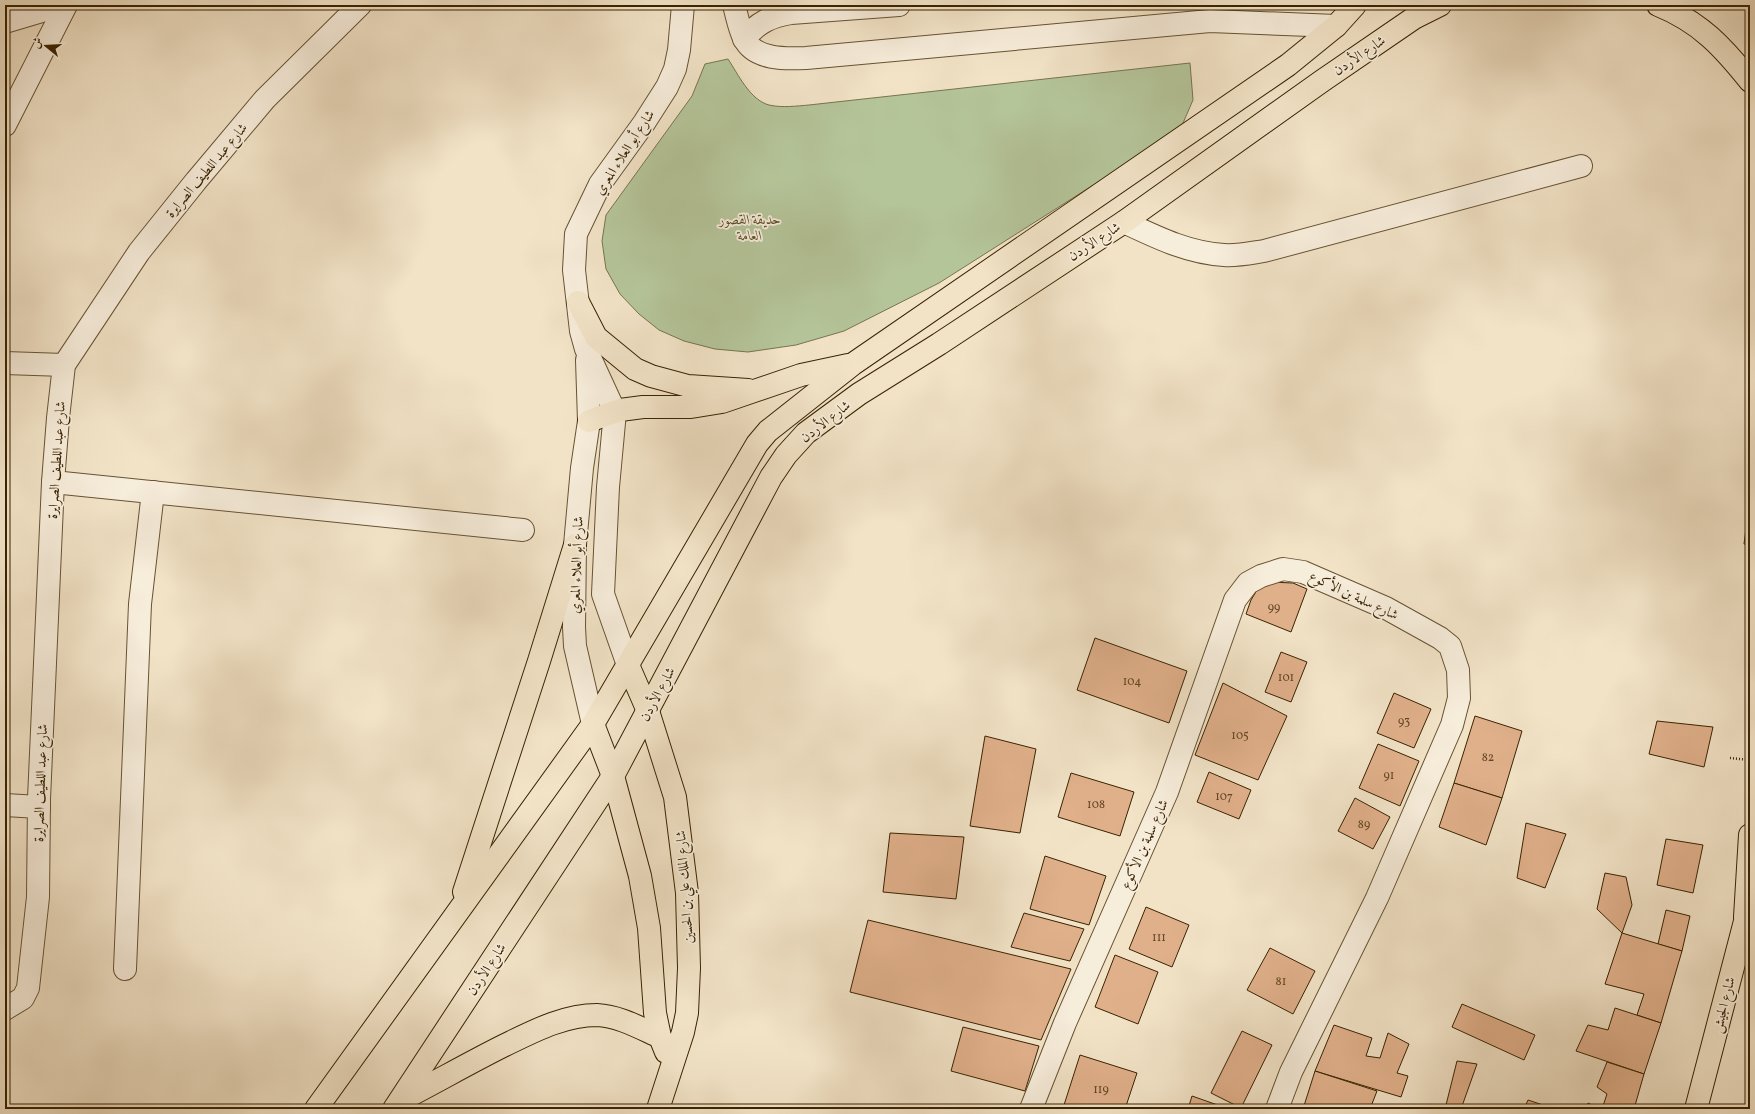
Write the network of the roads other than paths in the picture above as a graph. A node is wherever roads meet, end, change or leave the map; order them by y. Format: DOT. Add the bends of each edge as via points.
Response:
graph roads {
  1 [pos="62,5"];
  2 [pos="66,5"];
  3 [pos="360,5"];
  4 [pos="683,5"];
  5 [pos="734,5"];
  6 [pos="900,5"];
  7 [pos="1355,5"];
  8 [pos="1440,5"];
  9 [pos="1658,5"];
  10 [pos="1231,14"];
  11 [pos="5,22"];
  12 [pos="1336,26"];
  13 [pos="744,40"];
  14 [pos="1750,81"];
  15 [pos="5,125"];
  16 [pos="1581,166"];
  17 [pos="1124,222"];
  18 [pos="578,302"];
  19 [pos="586,349"];
  20 [pos="5,363"];
  21 [pos="853,364"];
  22 [pos="64,365"];
  23 [pos="755,390"];
  24 [pos="615,412"];
  25 [pos="589,421"];
  26 [pos="53,482"];
  27 [pos="153,492"];
  28 [pos="523,530"];
  29 [pos="575,544"];
  30 [pos="628,665"];
  31 [pos="648,711"];
  32 [pos="593,724"];
  33 [pos="613,776"];
  34 [pos="5,805"];
  35 [pos="39,807"];
  36 [pos="1750,835"];
  37 [pos="1748,909"];
  38 [pos="457,912"];
  39 [pos="125,969"];
  40 [pos="8,1007"];
  41 [pos="660,1037"];
  42 [pos="672,1066"];
  43 [pos="397,1105"];
  44 [pos="316,1109"];
  45 [pos="658,1109"];
  46 [pos="1031,1109"];
  47 [pos="1277,1109"];
  48 [pos="1696,1109"];
  1 -- 11 [label="street"];
  2 -- 15 [label="street"];
  3 -- 22 [label="street, شارع عبد اللطيف الصرايرة" via="265,99 196,181 140,252"];
  4 -- 18 [label="street, شارع أبو العلاء المعري" via="679,50 675,69 667,87 600,184 576,234 574,270"];
  5 -- 13 [label="street"];
  6 -- 13 [label="street" via="776,15 752,29"];
  7 -- 12 [label="main road, شارع الأردن"];
  8 -- 17 [label="main road, شارع الأردن" via="1414,18 1348,63"];
  9 -- 14 [label="main road" via="1702,29 1728,53"];
  10 -- 12 [label="street"];
  10 -- 13 [label="street" via="1210,21 806,58 785,59 769,56 756,52"];
  12 -- 21 [label="main road, شارع الأردن" via="1288,65"];
  16 -- 17 [label="street" via="1264,251 1224,255 1194,251"];
  17 -- 31 [label="main road, شارع الأردن" via="859,394 796,443 772,477"];
  18 -- 19 [label="street, شارع أبو العلاء المعري"];
  18 -- 23 [label="main road" via="596,337 635,369 688,386"];
  19 -- 24 [label="street, شارع أبو العلاء المعري"];
  19 -- 25 [label="street, شارع أبو العلاء المعري"];
  20 -- 22 [label="street"];
  21 -- 23 [label="main road" via="801,375"];
  21 -- 30 [label="main road, شارع الأردن" via="774,426 757,444"];
  22 -- 26 [label="street, شارع عبد اللطيف الصرايرة"];
  23 -- 24 [label="main road" via="722,402 691,407 644,407"];
  24 -- 25 [label="main road"];
  24 -- 30 [label="street, شارع أبو العلاء المعري" via="603,594"];
  25 -- 29 [label="street, شارع أبو العلاء المعري"];
  26 -- 27 [label="street"];
  26 -- 35 [label="street, شارع عبد اللطيف الصرايرة"];
  27 -- 28 [label="street"];
  27 -- 39 [label="street" via="140,604"];
  29 -- 32 [label="street, شارع أبو العلاء المعري" via="575,646"];
  29 -- 38 [label="main road"];
  30 -- 31 [label="main road, شارع أبو العلاء المعري"];
  30 -- 32 [label="main road, شارع الأردن"];
  31 -- 33 [label="main road, شارع الأردن"];
  31 -- 42 [label="main road, شارع الملك علي بن الحسين" via="675,797 687,894 687,1013"];
  32 -- 33 [label="main road, شارع أبو العلاء المعري"];
  32 -- 38 [label="main road, شارع الأردن"];
  33 -- 41 [label="main road" via="640,876 649,928 655,1013"];
  33 -- 43 [label="main road, شارع الأردن"];
  34 -- 35 [label="street"];
  35 -- 40 [label="street, شارع عبد اللطيف الصرايرة" via="38,897 28,988 24,998"];
  36 -- 37 [label="main road, شارع الجيش"];
  37 -- 48 [label="main road, شارع الجيش"];
  38 -- 44 [label="main road, شارع الأردن"];
  41 -- 42 [label="main road"];
  41 -- 43 [label="main road" via="627,1021 598,1015 568,1018 526,1035"];
  42 -- 45 [label="main road, شارع الملك علي بن الحسين"];
  46 -- 47 [label="street, شارع سلمة بن الأكوع" via="1065,1023 1167,792 1235,600 1248,583 1283,569 1303,572 1386,608 1440,638 1450,646 1460,680 1452,725 1377,898 1291,1072"];
}
